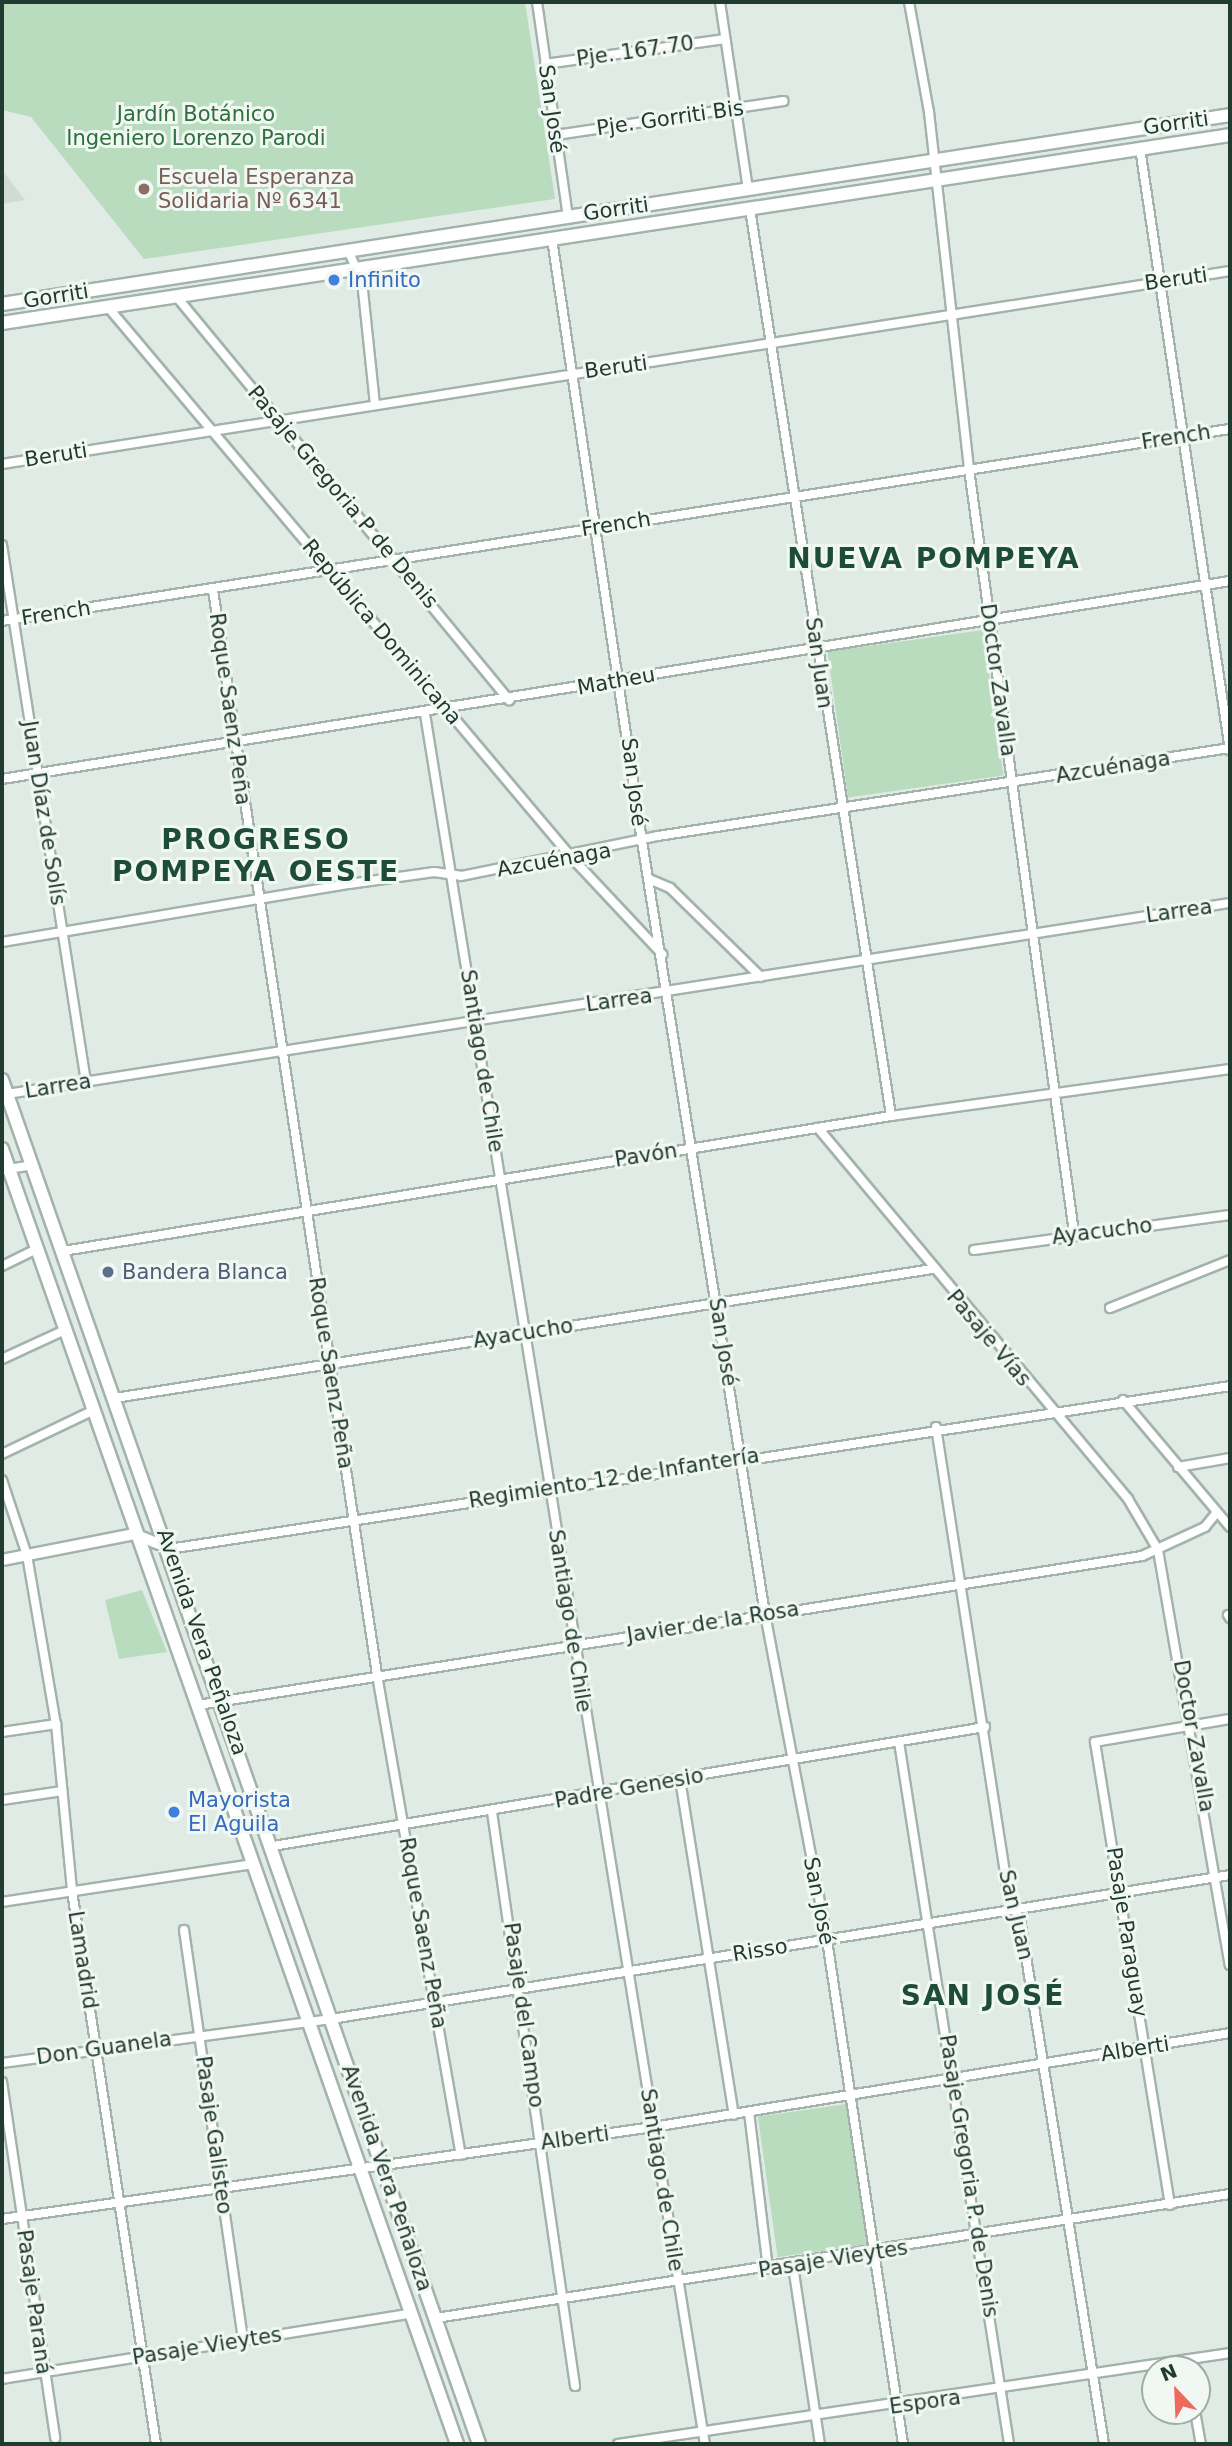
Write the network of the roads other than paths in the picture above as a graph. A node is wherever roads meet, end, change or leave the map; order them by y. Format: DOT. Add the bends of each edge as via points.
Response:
graph roads {
  1 [pos="537,2"];
  2 [pos="720,2"];
  3 [pos="909,2"];
  4 [pos="725,39"];
  5 [pos="545,64"];
  6 [pos="783,101"];
  7 [pos="736,109"];
  8 [pos="1230,115"];
  9 [pos="556,135"];
  10 [pos="1230,135"];
  11 [pos="1140,148"];
  12 [pos="932,159"];
  13 [pos="932,181"];
  14 [pos="748,190"];
  15 [pos="750,209"];
  16 [pos="568,216"];
  17 [pos="552,239"];
  18 [pos="348,250"];
  19 [pos="358,269"];
  20 [pos="1230,271"];
  21 [pos="1157,282"];
  22 [pos="176,296"];
  23 [pos="2,304"];
  24 [pos="107,306"];
  25 [pos="949,313"];
  26 [pos="2,323"];
  27 [pos="770,345"];
  28 [pos="573,373"];
  29 [pos="375,404"];
  30 [pos="279,420"];
  31 [pos="1230,429"];
  32 [pos="212,430"];
  33 [pos="1180,437"];
  34 [pos="2,464"];
  35 [pos="969,469"];
  36 [pos="794,497"];
  37 [pos="596,527"];
  38 [pos="2,545"];
  39 [pos="397,560"];
  40 [pos="330,571"];
  41 [pos="1230,581"];
  42 [pos="1204,585"];
  43 [pos="213,590"];
  44 [pos="13,620"];
  45 [pos="990,620"];
  46 [pos="2,621"];
  47 [pos="817,646"];
  48 [pos="621,680"];
  49 [pos="509,700"];
  50 [pos="449,710"];
  51 [pos="425,714"];
  52 [pos="235,742"];
  53 [pos="1230,750"];
  54 [pos="38,774"];
  55 [pos="2,779"];
  56 [pos="1012,783"];
  57 [pos="841,808"];
  58 [pos="642,841"];
  59 [pos="572,858"];
  60 [pos="450,875"];
  61 [pos="649,880"];
  62 [pos="257,898"];
  63 [pos="1230,903"];
  64 [pos="63,932"];
  65 [pos="1031,932"];
  66 [pos="2,942"];
  67 [pos="662,954"];
  68 [pos="864,960"];
  69 [pos="761,977"];
  70 [pos="668,993"];
  71 [pos="476,1021"];
  72 [pos="281,1051"];
  73 [pos="1230,1069"];
  74 [pos="2,1080"];
  75 [pos="86,1082"];
  76 [pos="7,1094"];
  77 [pos="1051,1094"];
  78 [pos="891,1116"];
  79 [pos="818,1128"];
  80 [pos="694,1148"];
  81 [pos="2,1149"];
  82 [pos="32,1165"];
  83 [pos="5,1169"];
  84 [pos="500,1178"];
  85 [pos="305,1209"];
  86 [pos="1230,1215"];
  87 [pos="1074,1233"];
  88 [pos="37,1249"];
  89 [pos="974,1250"];
  90 [pos="63,1251"];
  91 [pos="1230,1260"];
  92 [pos="2,1266"];
  93 [pos="932,1269"];
  94 [pos="716,1302"];
  95 [pos="1110,1308"];
  96 [pos="65,1330"];
  97 [pos="524,1333"];
  98 [pos="2,1359"];
  99 [pos="329,1363"];
  100 [pos="1230,1386"];
  101 [pos="115,1398"];
  102 [pos="1123,1400"];
  103 [pos="1049,1409"];
  104 [pos="92,1411"];
  105 [pos="936,1427"];
  106 [pos="2,1454"];
  107 [pos="742,1458"];
  108 [pos="1230,1458"];
  109 [pos="1178,1467"];
  110 [pos="2,1480"];
  111 [pos="549,1489"];
  112 [pos="1217,1512"];
  113 [pos="353,1520"];
  114 [pos="1230,1527"];
  115 [pos="134,1534"];
  116 [pos="169,1549"];
  117 [pos="1158,1550"];
  118 [pos="27,1555"];
  119 [pos="2,1560"];
  120 [pos="961,1581"];
  121 [pos="765,1614"];
  122 [pos="574,1643"];
  123 [pos="377,1675"];
  124 [pos="223,1700"];
  125 [pos="198,1704"];
  126 [pos="1230,1719"];
  127 [pos="56,1724"];
  128 [pos="1192,1726"];
  129 [pos="985,1727"];
  130 [pos="2,1732"];
  131 [pos="899,1742"];
  132 [pos="791,1760"];
  133 [pos="680,1779"];
  134 [pos="62,1791"];
  135 [pos="598,1793"];
  136 [pos="2,1800"];
  137 [pos="492,1812"];
  138 [pos="403,1827"];
  139 [pos="272,1846"];
  140 [pos="254,1864"];
  141 [pos="1230,1875"];
  142 [pos="1219,1877"];
  143 [pos="72,1891"];
  144 [pos="1121,1893"];
  145 [pos="2,1902"];
  146 [pos="1014,1911"];
  147 [pos="930,1923"];
  148 [pos="184,1930"];
  149 [pos="827,1940"];
  150 [pos="710,1957"];
  151 [pos="1230,1965"];
  152 [pos="627,1970"];
  153 [pos="522,1987"];
  154 [pos="436,2001"];
  155 [pos="309,2017"];
  156 [pos="331,2019"];
  157 [pos="1230,2033"];
  158 [pos="199,2034"];
  159 [pos="1145,2048"];
  160 [pos="96,2049"];
  161 [pos="2,2063"];
  162 [pos="1044,2064"];
  163 [pos="955,2079"];
  164 [pos="2,2082"];
  165 [pos="852,2095"];
  166 [pos="749,2112"];
  167 [pos="734,2115"];
  168 [pos="653,2127"];
  169 [pos="543,2143"];
  170 [pos="461,2155"];
  171 [pos="382,2166"];
  172 [pos="360,2167"];
  173 [pos="222,2187"];
  174 [pos="1230,2194"];
  175 [pos="119,2202"];
  176 [pos="1170,2205"];
  177 [pos="22,2216"];
  178 [pos="2,2219"];
  179 [pos="1069,2220"];
  180 [pos="978,2236"];
  181 [pos="875,2253"];
  182 [pos="793,2266"];
  183 [pos="768,2269"];
  184 [pos="678,2282"];
  185 [pos="562,2299"];
  186 [pos="412,2314"];
  187 [pos="436,2318"];
  188 [pos="243,2340"];
  189 [pos="1230,2353"];
  190 [pos="142,2357"];
  191 [pos="1211,2358"];
  192 [pos="1141,2369"];
  193 [pos="45,2372"];
  194 [pos="1095,2374"];
  195 [pos="2,2379"];
  196 [pos="575,2386"];
  197 [pos="1001,2391"];
  198 [pos="898,2406"];
  199 [pos="816,2417"];
  200 [pos="1198,2425"];
  201 [pos="702,2431"];
  202 [pos="55,2438"];
  203 [pos="156,2444"];
  204 [pos="457,2444"];
  205 [pos="479,2444"];
  206 [pos="618,2444"];
  207 [pos="705,2444"];
  208 [pos="820,2444"];
  209 [pos="903,2444"];
  210 [pos="1009,2444"];
  211 [pos="1104,2444"];
  212 [pos="1201,2444"];
  1 -- 5 [label="street, San José"];
  2 -- 4 [label="street"];
  3 -- 12 [label="street, Doctor Zavalla"];
  4 -- 5 [label="street, Pje. 167.70"];
  4 -- 7 [label="street"];
  5 -- 9 [label="street, San José"];
  6 -- 7 [label="street, Pje. Gorriti Bis"];
  7 -- 9 [label="street, Pje. Gorriti Bis"];
  7 -- 14 [label="street"];
  8 -- 12 [label="main road, Gorriti"];
  9 -- 16 [label="street, San José"];
  10 -- 11 [label="main road, Gorriti"];
  11 -- 13 [label="main road, Gorriti"];
  11 -- 21 [label="street"];
  12 -- 13 [label="street, Doctor Zavalla"];
  12 -- 14 [label="main road, Gorriti"];
  13 -- 15 [label="main road, Gorriti"];
  13 -- 25 [label="street, Doctor Zavalla"];
  14 -- 16 [label="main road, Gorriti"];
  15 -- 17 [label="main road, Gorriti"];
  15 -- 27 [label="street, San Juan"];
  16 -- 18 [label="main road, Gorriti"];
  17 -- 19 [label="main road, Gorriti"];
  17 -- 28 [label="street, San José"];
  18 -- 19 [label="street"];
  18 -- 23 [label="main road, Gorriti"];
  19 -- 22 [label="main road, Gorriti"];
  19 -- 29 [label="street"];
  20 -- 21 [label="street, Beruti"];
  21 -- 25 [label="street, Beruti"];
  21 -- 33 [label="street"];
  22 -- 24 [label="main road, Gorriti"];
  22 -- 30 [label="street, Pasaje Gregoria P de Denis"];
  24 -- 26 [label="main road, Gorriti"];
  24 -- 32 [label="street, República Dominicana"];
  25 -- 27 [label="street, Beruti"];
  25 -- 35 [label="street, Doctor Zavalla"];
  27 -- 28 [label="street, Beruti"];
  27 -- 36 [label="street, San Juan"];
  28 -- 29 [label="street, Beruti"];
  28 -- 37 [label="street, San José"];
  29 -- 30 [label="street, Beruti"];
  30 -- 32 [label="street, Beruti"];
  30 -- 39 [label="street, Pasaje Gregoria P de Denis"];
  31 -- 33 [label="street, French"];
  32 -- 34 [label="street, Beruti"];
  32 -- 40 [label="street, República Dominicana"];
  33 -- 35 [label="street, French"];
  33 -- 42 [label="street"];
  35 -- 36 [label="street, French"];
  35 -- 45 [label="street, Doctor Zavalla"];
  36 -- 37 [label="street, French"];
  36 -- 47 [label="street, San Juan"];
  37 -- 39 [label="street, French"];
  37 -- 48 [label="street, San José"];
  38 -- 44 [label="street, Juan Díaz de Solís"];
  39 -- 40 [label="street, French"];
  39 -- 49 [label="street, Pasaje Gregoria P de Denis"];
  40 -- 43 [label="street, French"];
  40 -- 50 [label="street, República Dominicana"];
  41 -- 42 [label="street, Matheu"];
  42 -- 45 [label="street, Matheu"];
  42 -- 53 [label="street"];
  43 -- 44 [label="street, French"];
  43 -- 52 [label="street, Roque Saenz Peña"];
  44 -- 46 [label="street, French"];
  44 -- 54 [label="street, Juan Díaz de Solís"];
  45 -- 47 [label="street, Matheu"];
  45 -- 56 [label="street, Doctor Zavalla"];
  47 -- 48 [label="street, Matheu"];
  47 -- 57 [label="street, San Juan"];
  48 -- 49 [label="street, Matheu"];
  48 -- 58 [label="street, San José"];
  49 -- 50 [label="street, Matheu"];
  50 -- 51 [label="street, Matheu"];
  50 -- 59 [label="street, República Dominicana"];
  51 -- 52 [label="street, Matheu"];
  51 -- 60 [label="street, Santiago de Chile"];
  52 -- 54 [label="street, Matheu"];
  52 -- 62 [label="street, Roque Saenz Peña"];
  53 -- 56 [label="street, Azcuénaga"];
  54 -- 55 [label="street, Matheu"];
  54 -- 64 [label="street, Juan Díaz de Solís"];
  56 -- 57 [label="street, Azcuénaga"];
  56 -- 65 [label="street, Doctor Zavalla"];
  57 -- 58 [label="street, Azcuénaga"];
  57 -- 68 [label="street, San Juan"];
  58 -- 59 [label="street, Azcuénaga"];
  58 -- 61 [label="street, San José"];
  59 -- 60 [label="street, Azcuénaga"];
  59 -- 67 [label="street, República Dominicana"];
  60 -- 62 [label="street, Azcuénaga"];
  60 -- 71 [label="street, Santiago de Chile"];
  61 -- 67 [label="street, San José"];
  61 -- 69 [label="street" via="670,888"];
  62 -- 64 [label="street, Azcuénaga"];
  62 -- 72 [label="street, Roque Saenz Peña"];
  63 -- 65 [label="street, Larrea"];
  64 -- 66 [label="street, Azcuénaga"];
  64 -- 75 [label="street, Juan Díaz de Solís"];
  65 -- 68 [label="street, Larrea"];
  65 -- 77 [label="street, Doctor Zavalla"];
  67 -- 70 [label="street, San José"];
  68 -- 69 [label="street, Larrea"];
  68 -- 78 [label="street, San Juan"];
  69 -- 70 [label="street, Larrea"];
  70 -- 71 [label="street, Larrea"];
  70 -- 80 [label="street, San José"];
  71 -- 72 [label="street, Larrea"];
  71 -- 84 [label="street, Santiago de Chile"];
  72 -- 75 [label="street, Larrea"];
  72 -- 85 [label="street, Roque Saenz Peña"];
  73 -- 77 [label="street, Pavón"];
  74 -- 76 [label="main road, Avenida Vera Peñaloza"];
  75 -- 76 [label="street, Larrea"];
  76 -- 82 [label="main road, Avenida Vera Peñaloza"];
  77 -- 78 [label="street, Pavón"];
  77 -- 87 [label="street, Doctor Zavalla"];
  78 -- 79 [label="street, Pavón"];
  79 -- 80 [label="street, Pavón"];
  79 -- 93 [label="street, Pasaje Vías"];
  80 -- 84 [label="street, Pavón"];
  80 -- 94 [label="street, San José"];
  81 -- 83 [label="main road, Avenida Vera Peñaloza"];
  82 -- 83 [label="street"];
  82 -- 90 [label="main road, Avenida Vera Peñaloza"];
  83 -- 88 [label="main road, Avenida Vera Peñaloza"];
  84 -- 85 [label="street, Pavón"];
  84 -- 97 [label="street, Santiago de Chile"];
  85 -- 90 [label="street, Pavón"];
  85 -- 99 [label="street, Roque Saenz Peña"];
  86 -- 87 [label="street, Ayacucho"];
  87 -- 89 [label="street, Ayacucho"];
  88 -- 92 [label="street"];
  88 -- 96 [label="main road, Avenida Vera Peñaloza"];
  90 -- 101 [label="main road, Avenida Vera Peñaloza"];
  91 -- 95 [label="street"];
  93 -- 94 [label="street, Ayacucho"];
  93 -- 103 [label="street, Pasaje Vías"];
  94 -- 97 [label="street, Ayacucho"];
  94 -- 107 [label="street, San José"];
  96 -- 98 [label="street"];
  96 -- 104 [label="main road, Avenida Vera Peñaloza"];
  97 -- 99 [label="street, Ayacucho"];
  97 -- 111 [label="street, Santiago de Chile"];
  99 -- 101 [label="street, Ayacucho"];
  99 -- 113 [label="street, Roque Saenz Peña"];
  100 -- 102 [label="street, Regimiento 12 de Infantería"];
  101 -- 116 [label="main road, Avenida Vera Peñaloza"];
  102 -- 103 [label="street, Regimiento 12 de Infantería"];
  102 -- 109 [label="street"];
  103 -- 105 [label="street, Regimiento 12 de Infantería"];
  103 -- 117 [label="street, Pasaje Vías" via="1128,1499"];
  104 -- 106 [label="street"];
  104 -- 115 [label="main road, Avenida Vera Peñaloza"];
  105 -- 107 [label="street, Regimiento 12 de Infantería"];
  105 -- 120 [label="street, San Juan"];
  107 -- 111 [label="street, Regimiento 12 de Infantería"];
  107 -- 121 [label="street, San José"];
  108 -- 109 [label="street"];
  109 -- 112 [label="street"];
  110 -- 118 [label="street, Lamadrid"];
  111 -- 113 [label="street, Regimiento 12 de Infantería"];
  111 -- 122 [label="street, Santiago de Chile"];
  112 -- 114 [label="street"];
  112 -- 117 [label="street, Javier de la Rosa" via="1205,1527"];
  113 -- 116 [label="street, Regimiento 12 de Infantería"];
  113 -- 123 [label="street, Roque Saenz Peña"];
  115 -- 116 [label="street"];
  115 -- 118 [label="street"];
  115 -- 125 [label="main road, Avenida Vera Peñaloza"];
  116 -- 124 [label="main road, Avenida Vera Peñaloza"];
  117 -- 120 [label="street, Javier de la Rosa"];
  117 -- 128 [label="street, Doctor Zavalla"];
  118 -- 119 [label="street"];
  118 -- 127 [label="street, Lamadrid"];
  120 -- 121 [label="street, Javier de la Rosa"];
  120 -- 129 [label="street, San Juan"];
  121 -- 122 [label="street, Javier de la Rosa"];
  121 -- 132 [label="street, San José"];
  122 -- 123 [label="street, Javier de la Rosa"];
  122 -- 135 [label="street, Santiago de Chile"];
  123 -- 124 [label="street, Javier de la Rosa"];
  123 -- 138 [label="street, Roque Saenz Peña"];
  124 -- 125 [label="street, Javier de la Rosa"];
  124 -- 139 [label="main road, Avenida Vera Peñaloza"];
  125 -- 140 [label="main road, Avenida Vera Peñaloza"];
  126 -- 128 [label="street"];
  127 -- 130 [label="street"];
  127 -- 134 [label="street, Lamadrid"];
  128 -- 142 [label="street, Doctor Zavalla"];
  128 -- 144 [label="street, Pasaje Paraguay" via="1095,1742"];
  129 -- 131 [label="street, Padre Genesio"];
  129 -- 146 [label="street, San Juan"];
  131 -- 132 [label="street, Padre Genesio"];
  131 -- 147 [label="street, Pasaje Gregoria P. de Denis"];
  132 -- 133 [label="street, Padre Genesio"];
  132 -- 149 [label="street, San José"];
  133 -- 135 [label="street, Padre Genesio"];
  133 -- 150 [label="street"];
  134 -- 136 [label="street"];
  134 -- 143 [label="street, Lamadrid"];
  135 -- 137 [label="street, Padre Genesio"];
  135 -- 152 [label="street, Santiago de Chile"];
  137 -- 138 [label="street, Padre Genesio"];
  137 -- 153 [label="street, Pasaje del Campo"];
  138 -- 139 [label="street, Padre Genesio"];
  138 -- 154 [label="street, Roque Saenz Peña"];
  139 -- 156 [label="main road, Avenida Vera Peñaloza"];
  140 -- 143 [label="street"];
  140 -- 155 [label="main road, Avenida Vera Peñaloza"];
  141 -- 142 [label="street, Risso"];
  142 -- 144 [label="street, Risso"];
  142 -- 151 [label="street, Doctor Zavalla"];
  143 -- 145 [label="street"];
  143 -- 160 [label="street, Lamadrid"];
  144 -- 146 [label="street, Risso"];
  144 -- 159 [label="street, Pasaje Paraguay"];
  146 -- 147 [label="street, Risso"];
  146 -- 162 [label="street, San Juan"];
  147 -- 149 [label="street, Risso"];
  147 -- 163 [label="street, Pasaje Gregoria P. de Denis"];
  148 -- 158 [label="street, Pasaje Galisteo"];
  149 -- 150 [label="street, Risso"];
  149 -- 165 [label="street, San José"];
  150 -- 152 [label="street, Risso"];
  150 -- 167 [label="street"];
  152 -- 153 [label="street, Risso"];
  152 -- 168 [label="street, Santiago de Chile"];
  153 -- 154 [label="street, Risso"];
  153 -- 169 [label="street, Pasaje del Campo"];
  154 -- 156 [label="street, Risso"];
  154 -- 170 [label="street, Roque Saenz Peña"];
  155 -- 156 [label="street, Don Guanela"];
  155 -- 158 [label="street, Don Guanela"];
  155 -- 172 [label="main road, Avenida Vera Peñaloza"];
  156 -- 171 [label="main road, Avenida Vera Peñaloza"];
  157 -- 159 [label="street, Alberti"];
  158 -- 160 [label="street, Don Guanela"];
  158 -- 173 [label="street, Pasaje Galisteo"];
  159 -- 162 [label="street, Alberti"];
  159 -- 176 [label="street, Pasaje Paraguay"];
  160 -- 161 [label="street, Don Guanela"];
  160 -- 175 [label="street, Lamadrid"];
  162 -- 163 [label="street, Alberti"];
  162 -- 179 [label="street, San Juan"];
  163 -- 165 [label="street, Alberti"];
  163 -- 180 [label="street, Pasaje Gregoria P. de Denis"];
  164 -- 177 [label="street, Pasaje Paraná"];
  165 -- 166 [label="street, Alberti"];
  165 -- 181 [label="street, San José"];
  166 -- 167 [label="street, Alberti"];
  166 -- 183 [label="street"];
  167 -- 168 [label="street, Alberti"];
  168 -- 169 [label="street, Alberti"];
  168 -- 184 [label="street, Santiago de Chile"];
  169 -- 170 [label="street, Alberti"];
  169 -- 185 [label="street, Pasaje del Campo"];
  170 -- 171 [label="street, Alberti"];
  171 -- 172 [label="street, Alberti"];
  171 -- 187 [label="main road, Avenida Vera Peñaloza"];
  172 -- 173 [label="street, Alberti"];
  172 -- 186 [label="main road, Avenida Vera Peñaloza"];
  173 -- 175 [label="street, Alberti"];
  173 -- 188 [label="street, Pasaje Galisteo"];
  174 -- 176 [label="street, Pasaje Vieytes"];
  175 -- 177 [label="street, Alberti"];
  175 -- 190 [label="street, Lamadrid"];
  176 -- 179 [label="street, Pasaje Vieytes"];
  177 -- 178 [label="street, Alberti"];
  177 -- 193 [label="street, Pasaje Paraná"];
  179 -- 180 [label="street, Pasaje Vieytes"];
  179 -- 194 [label="street, San Juan"];
  180 -- 181 [label="street, Pasaje Vieytes"];
  180 -- 197 [label="street, Pasaje Gregoria P. de Denis"];
  181 -- 182 [label="street, Pasaje Vieytes"];
  181 -- 198 [label="street, San José"];
  182 -- 183 [label="street, Pasaje Vieytes"];
  182 -- 199 [label="street"];
  183 -- 184 [label="street, Pasaje Vieytes"];
  184 -- 185 [label="street, Pasaje Vieytes"];
  184 -- 201 [label="street, Santiago de Chile"];
  185 -- 187 [label="street, Pasaje Vieytes"];
  185 -- 196 [label="street, Pasaje del Campo"];
  186 -- 188 [label="street, Pasaje Vieytes"];
  186 -- 204 [label="main road, Avenida Vera Peñaloza"];
  187 -- 205 [label="main road, Avenida Vera Peñaloza"];
  188 -- 190 [label="street, Pasaje Vieytes"];
  189 -- 191 [label="street, Espora"];
  190 -- 193 [label="street, Pasaje Vieytes"];
  190 -- 203 [label="street, Lamadrid"];
  192 -- 194 [label="street, Espora"];
  193 -- 195 [label="street, Pasaje Vieytes"];
  193 -- 202 [label="street, Pasaje Paraná"];
  194 -- 197 [label="street, Espora"];
  194 -- 211 [label="street, San Juan"];
  197 -- 198 [label="street, Espora"];
  197 -- 210 [label="street, Pasaje Gregoria P. de Denis"];
  198 -- 199 [label="street, Espora"];
  198 -- 209 [label="street, San José"];
  199 -- 201 [label="street, Espora"];
  199 -- 208 [label="street"];
  200 -- 212 [label="street"];
  201 -- 206 [label="street, Espora"];
  201 -- 207 [label="street, Santiago de Chile"];
}
